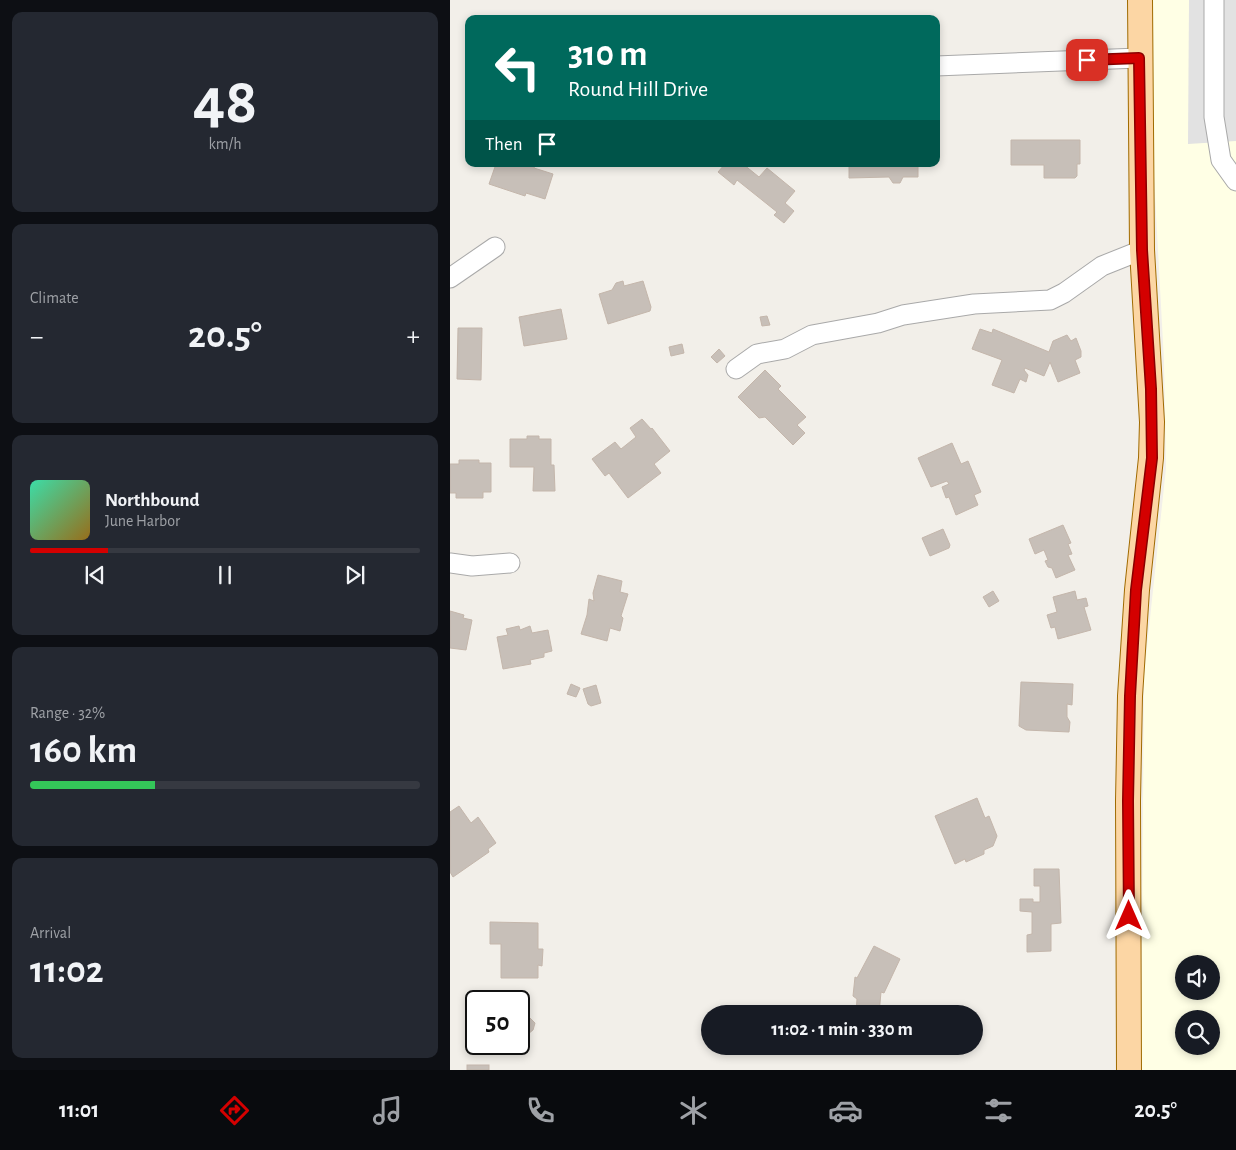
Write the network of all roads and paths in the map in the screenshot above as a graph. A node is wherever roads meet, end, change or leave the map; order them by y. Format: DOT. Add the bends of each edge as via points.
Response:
graph roads {
  1 [pos="1140,0"];
  2 [pos="1214,0"];
  3 [pos="1139,58"];
  4 [pos="940,66"];
  5 [pos="1236,181"];
  6 [pos="494,247"];
  7 [pos="1142,250"];
  8 [pos="450,278"];
  9 [pos="736,369"];
  10 [pos="450,563"];
  11 [pos="510,563"];
  12 [pos="1129,1070"];
  1 -- 3 [label="main road"];
  2 -- 5 [label="street" via="1214,117 1221,160"];
  3 -- 4 [label="street"];
  3 -- 7 [label="main road"];
  6 -- 8 [label="street"];
  7 -- 9 [label="street" via="1102,266 1050,300 974,304 903,315 812,335 785,349 757,354"];
  7 -- 12 [label="main road" via="1152,458 1136,590 1130,696"];
  10 -- 11 [label="street" via="472,566"];
}
